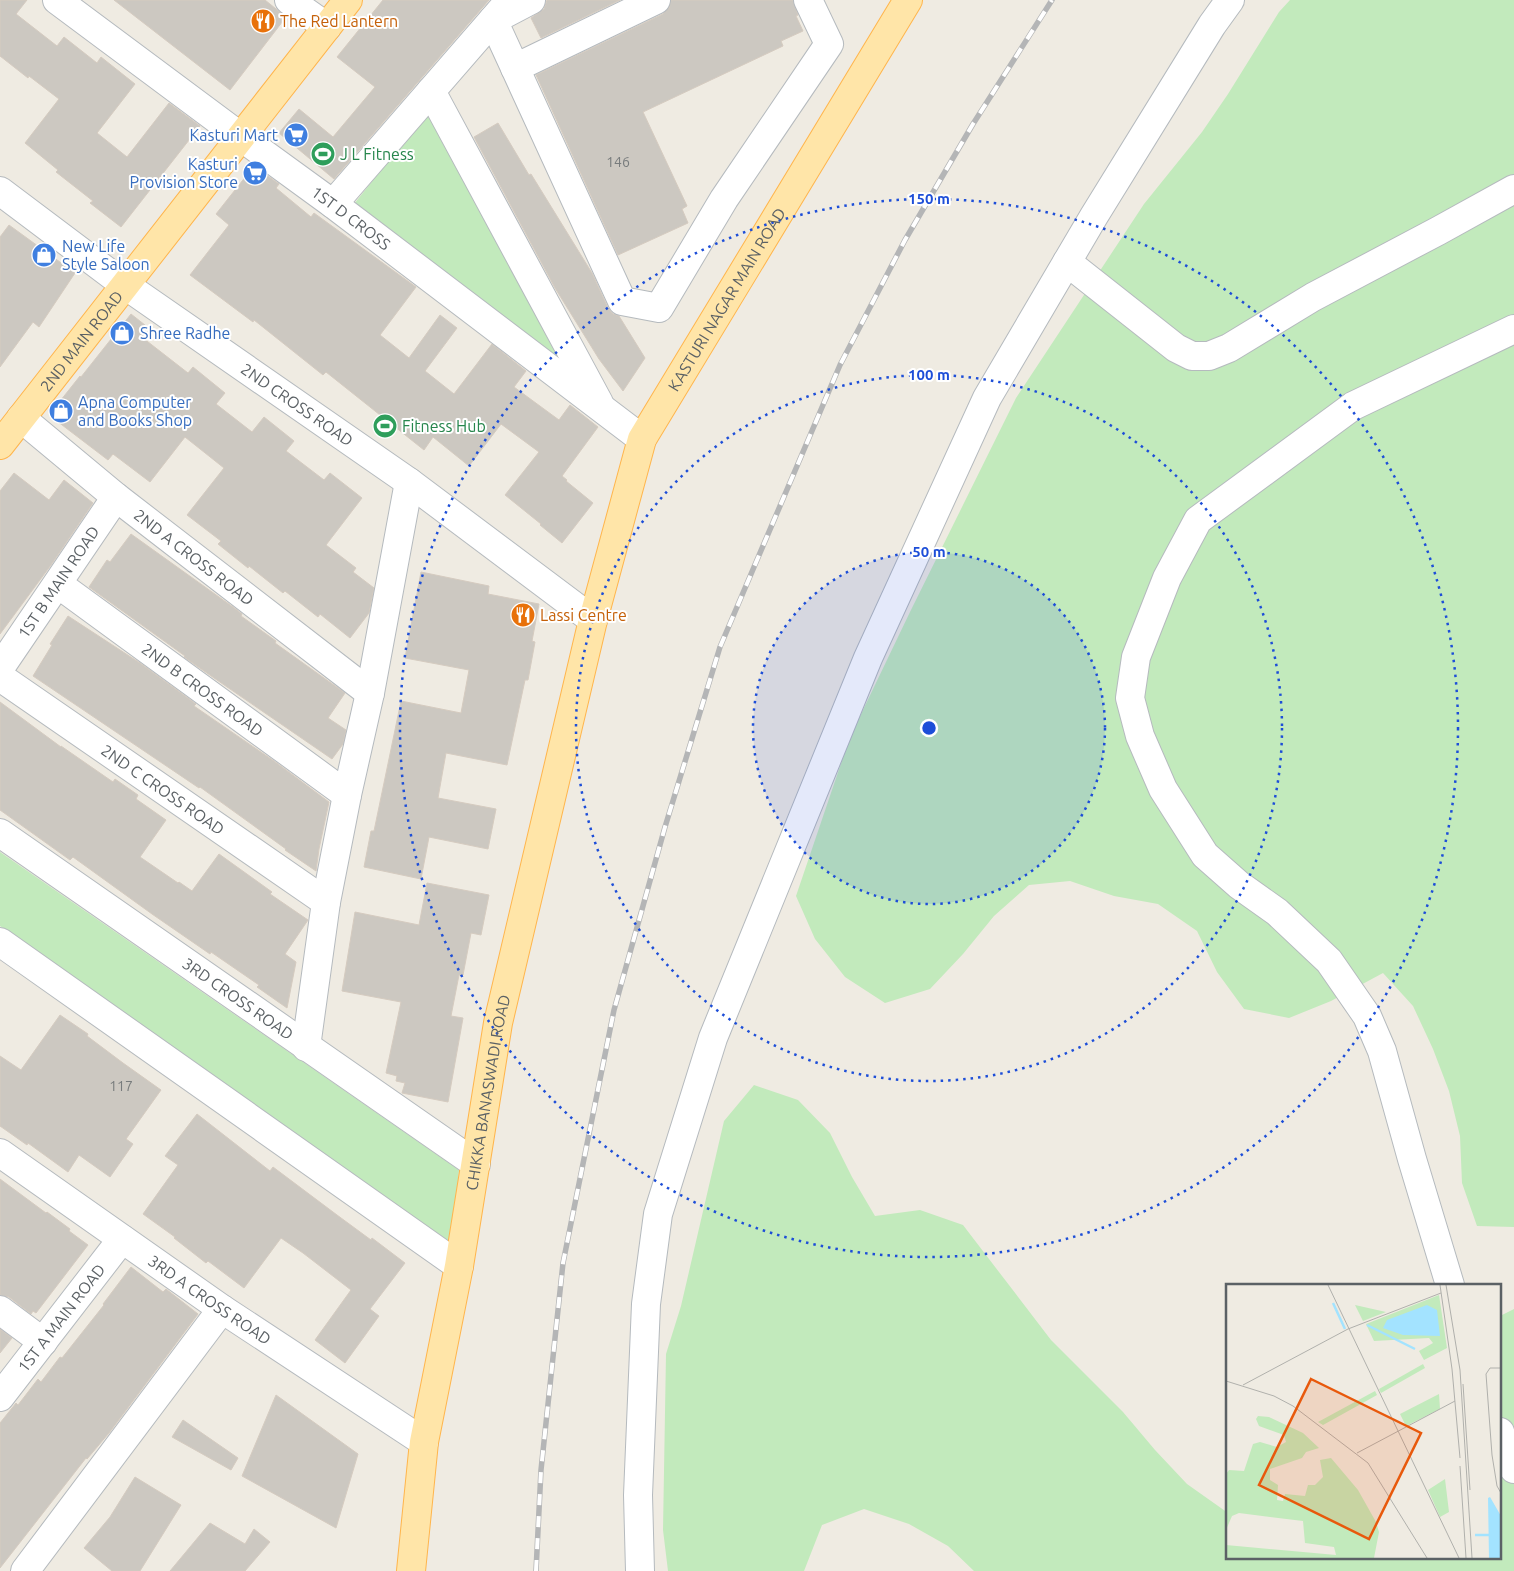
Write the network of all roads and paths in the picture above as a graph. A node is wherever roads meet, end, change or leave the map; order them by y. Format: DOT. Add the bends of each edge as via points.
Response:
graph roads {
  1 [pos="57,0"];
  2 [pos="289,0"];
  3 [pos="348,0"];
  4 [pos="530,0"];
  5 [pos="656,0"];
  6 [pos="808,0"];
  7 [pos="908,0"];
  8 [pos="1230,0"];
  9 [pos="502,10"];
  10 [pos="327,27"];
  11 [pos="515,68"];
  12 [pos="431,91"];
  13 [pos="240,138"];
  14 [pos="1514,189"];
  15 [pos="333,204"];
  16 [pos="5,205"];
  17 [pos="1067,262"];
  18 [pos="125,285"];
  19 [pos="1514,330"];
  20 [pos="603,411"];
  21 [pos="21,418"];
  22 [pos="642,439"];
  23 [pos="0,445"];
  24 [pos="409,482"];
  25 [pos="116,496"];
  26 [pos="58,584"];
  27 [pos="593,620"];
  28 [pos="0,668"];
  29 [pos="0,677"];
  30 [pos="370,692"];
  31 [pos="347,795"];
  32 [pos="0,833"];
  33 [pos="326,902"];
  34 [pos="0,942"];
  35 [pos="306,1047"];
  36 [pos="0,1153"];
  37 [pos="476,1164"];
  38 [pos="122,1239"];
  39 [pos="459,1266"];
  40 [pos="1450,1284"];
  41 [pos="222,1309"];
  42 [pos="0,1310"];
  43 [pos="43,1342"];
  44 [pos="0,1396"];
  45 [pos="1502,1437"];
  46 [pos="424,1442"];
  47 [pos="1514,1469"];
  48 [pos="25,1571"];
  49 [pos="411,1571"];
  50 [pos="640,1571"];
  1 -- 13 [label="street, 1ST D CROSS"];
  2 -- 10 [label="street"];
  3 -- 10 [label="main road, 2ND MAIN ROAD"];
  4 -- 9 [label="street"];
  5 -- 11 [label="street"];
  6 -- 11 [label="street" via="829,44 724,199 659,308 622,301"];
  7 -- 22 [label="main road, KASTURI NAGAR MAIN ROAD"];
  8 -- 17 [label="street"];
  9 -- 11 [label="street"];
  9 -- 12 [label="street"];
  10 -- 13 [label="main road, 2ND MAIN ROAD"];
  12 -- 15 [label="street"];
  12 -- 20 [label="street"];
  13 -- 15 [label="street, 1ST D CROSS"];
  13 -- 18 [label="main road, 2ND MAIN ROAD"];
  14 -- 17 [label="street" via="1313,296 1229,348 1209,356 1192,356 1176,348"];
  15 -- 20 [label="street, 1ST D CROSS"];
  16 -- 18 [label="street, 2ND CROSS ROAD"];
  17 -- 50 [label="street" via="982,407 868,658 713,1038 658,1214 646,1313 638,1495"];
  18 -- 21 [label="main road, 2ND MAIN ROAD"];
  18 -- 24 [label="street, 2ND CROSS ROAD"];
  19 -- 40 [label="street" via="1354,406 1198,520 1167,578 1136,657 1130,698 1140,736 1163,789 1205,855 1277,912 1329,962 1367,1016 1382,1051"];
  20 -- 22 [label="street, 1ST D CROSS"];
  21 -- 23 [label="main road, 2ND MAIN ROAD"];
  21 -- 25 [label="street, 2ND A CROSS ROAD"];
  22 -- 27 [label="main road, KASTURI NAGAR MAIN ROAD"];
  24 -- 27 [label="street, 2ND CROSS ROAD"];
  24 -- 30 [label="street"];
  25 -- 26 [label="street, 1ST B MAIN ROAD"];
  25 -- 30 [label="street, 2ND A CROSS ROAD"];
  26 -- 28 [label="street, 1ST B MAIN ROAD"];
  26 -- 31 [label="street, 2ND B CROSS ROAD"];
  27 -- 37 [label="main road, CHIKKA BANASWADI ROAD" via="498,1023"];
  29 -- 33 [label="street, 2ND C CROSS ROAD"];
  30 -- 31 [label="street"];
  31 -- 33 [label="street"];
  32 -- 35 [label="street, 3RD CROSS ROAD"];
  33 -- 35 [label="street"];
  34 -- 39 [label="street"];
  35 -- 37 [label="street, 3RD CROSS ROAD"];
  36 -- 38 [label="street, 3RD A CROSS ROAD"];
  37 -- 39 [label="main road, CHIKKA BANASWADI ROAD"];
  38 -- 41 [label="street, 3RD A CROSS ROAD"];
  38 -- 43 [label="street, 1ST A MAIN ROAD"];
  39 -- 46 [label="main road, CHIKKA BANASWADI ROAD"];
  41 -- 46 [label="street, 3RD A CROSS ROAD"];
  41 -- 48 [label="street"];
  42 -- 43 [label="street"];
  43 -- 44 [label="street, 1ST A MAIN ROAD"];
  45 -- 47 [label="street"];
  46 -- 49 [label="main road, CHIKKA BANASWADI ROAD"];
}
